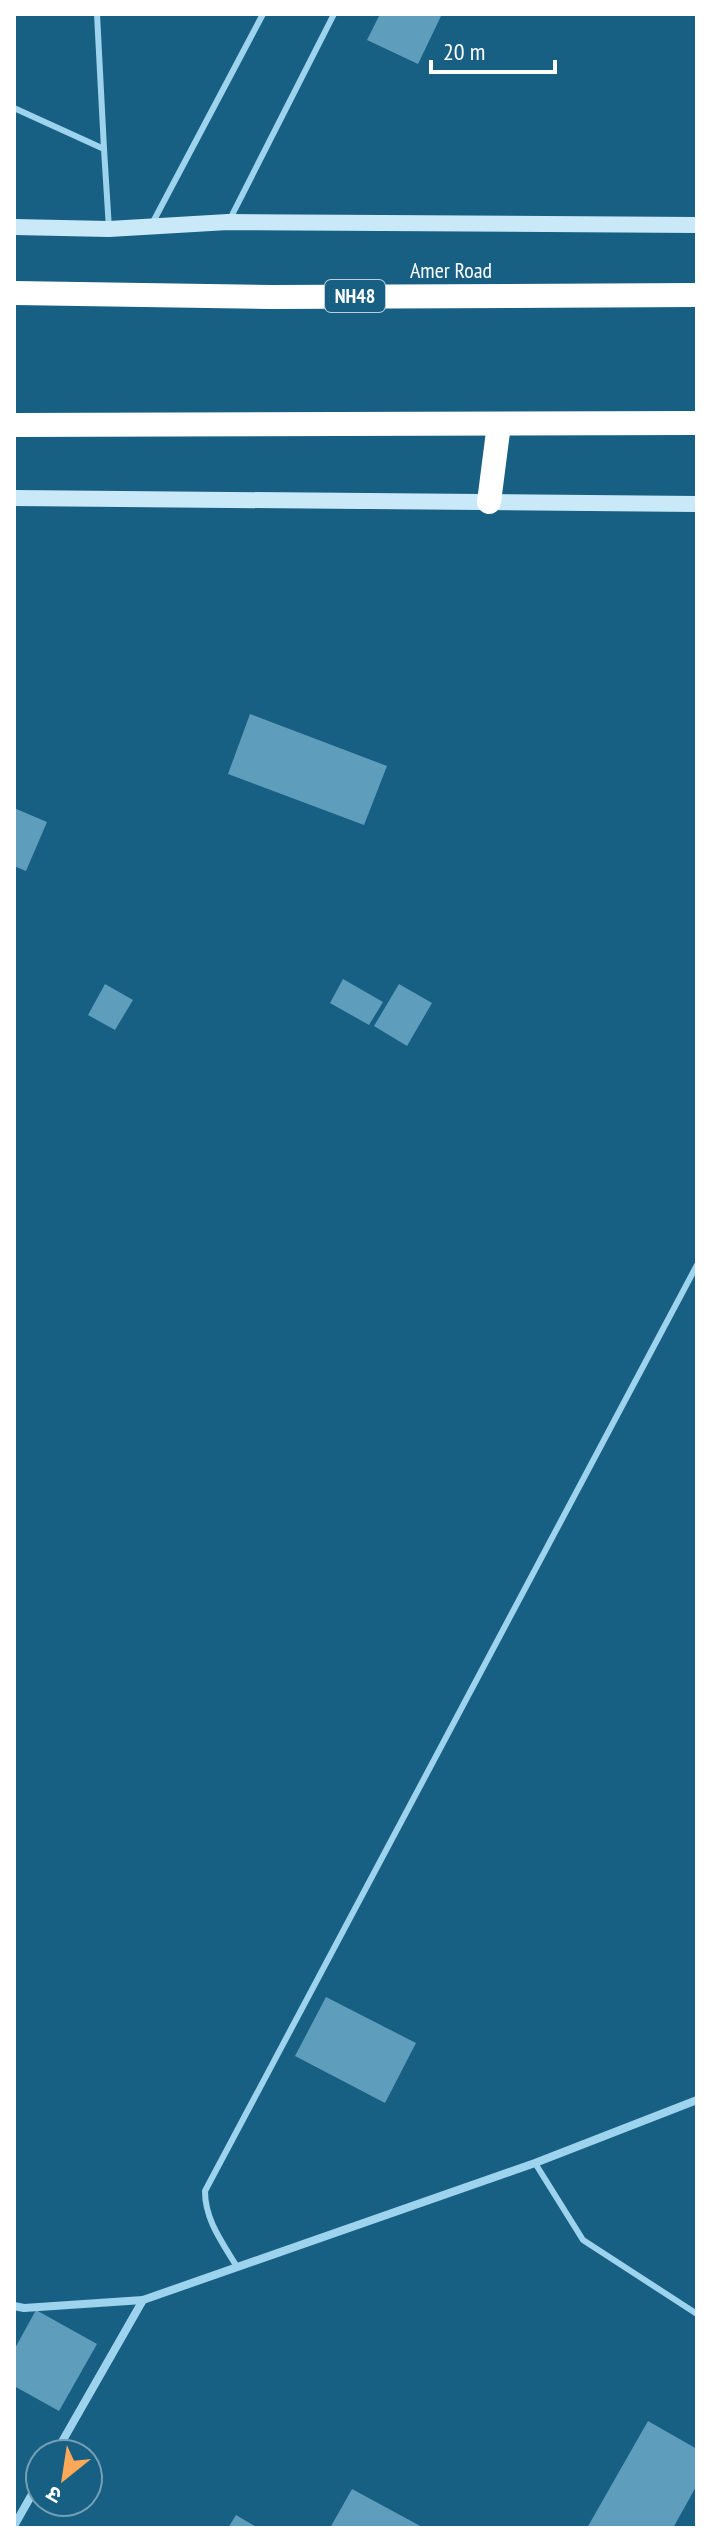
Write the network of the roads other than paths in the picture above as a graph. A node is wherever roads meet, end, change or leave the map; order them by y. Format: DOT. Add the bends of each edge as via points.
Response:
graph roads {
  1 [pos="97,14"];
  2 [pos="263,14"];
  3 [pos="334,14"];
  4 [pos="14,108"];
  5 [pos="104,149"];
  6 [pos="228,222"];
  7 [pos="697,225"];
  8 [pos="151,226"];
  9 [pos="14,227"];
  10 [pos="109,229"];
  11 [pos="14,293"];
  12 [pos="697,295"];
  13 [pos="697,423"];
  14 [pos="499,424"];
  15 [pos="14,425"];
  16 [pos="14,498"];
  17 [pos="489,502"];
  18 [pos="697,504"];
  19 [pos="697,1265"];
  20 [pos="697,2100"];
  21 [pos="535,2163"];
  22 [pos="237,2267"];
  23 [pos="143,2300"];
  24 [pos="14,2306"];
  25 [pos="697,2314"];
  26 [pos="64,2438"];
  27 [pos="24,2508"];
  28 [pos="14,2526"];
  1 -- 5 [label="lane"];
  2 -- 8 [label="lane"];
  3 -- 6 [label="lane"];
  4 -- 5 [label="lane"];
  5 -- 10 [label="lane"];
  6 -- 7 [label="street"];
  6 -- 8 [label="street"];
  8 -- 10 [label="street"];
  9 -- 10 [label="street"];
  11 -- 12 [label="highway, Amer Road / NH48"];
  13 -- 14 [label="highway"];
  14 -- 15 [label="highway"];
  14 -- 17 [label="highway"];
  16 -- 17 [label="street"];
  17 -- 18 [label="street"];
  19 -- 22 [label="lane" via="205,2191 212,2226"];
  20 -- 21 [label="street"];
  21 -- 22 [label="street"];
  21 -- 25 [label="lane" via="583,2240"];
  22 -- 23 [label="street"];
  23 -- 24 [label="street"];
  23 -- 26 [label="street"];
  27 -- 28 [label="street"];
}
